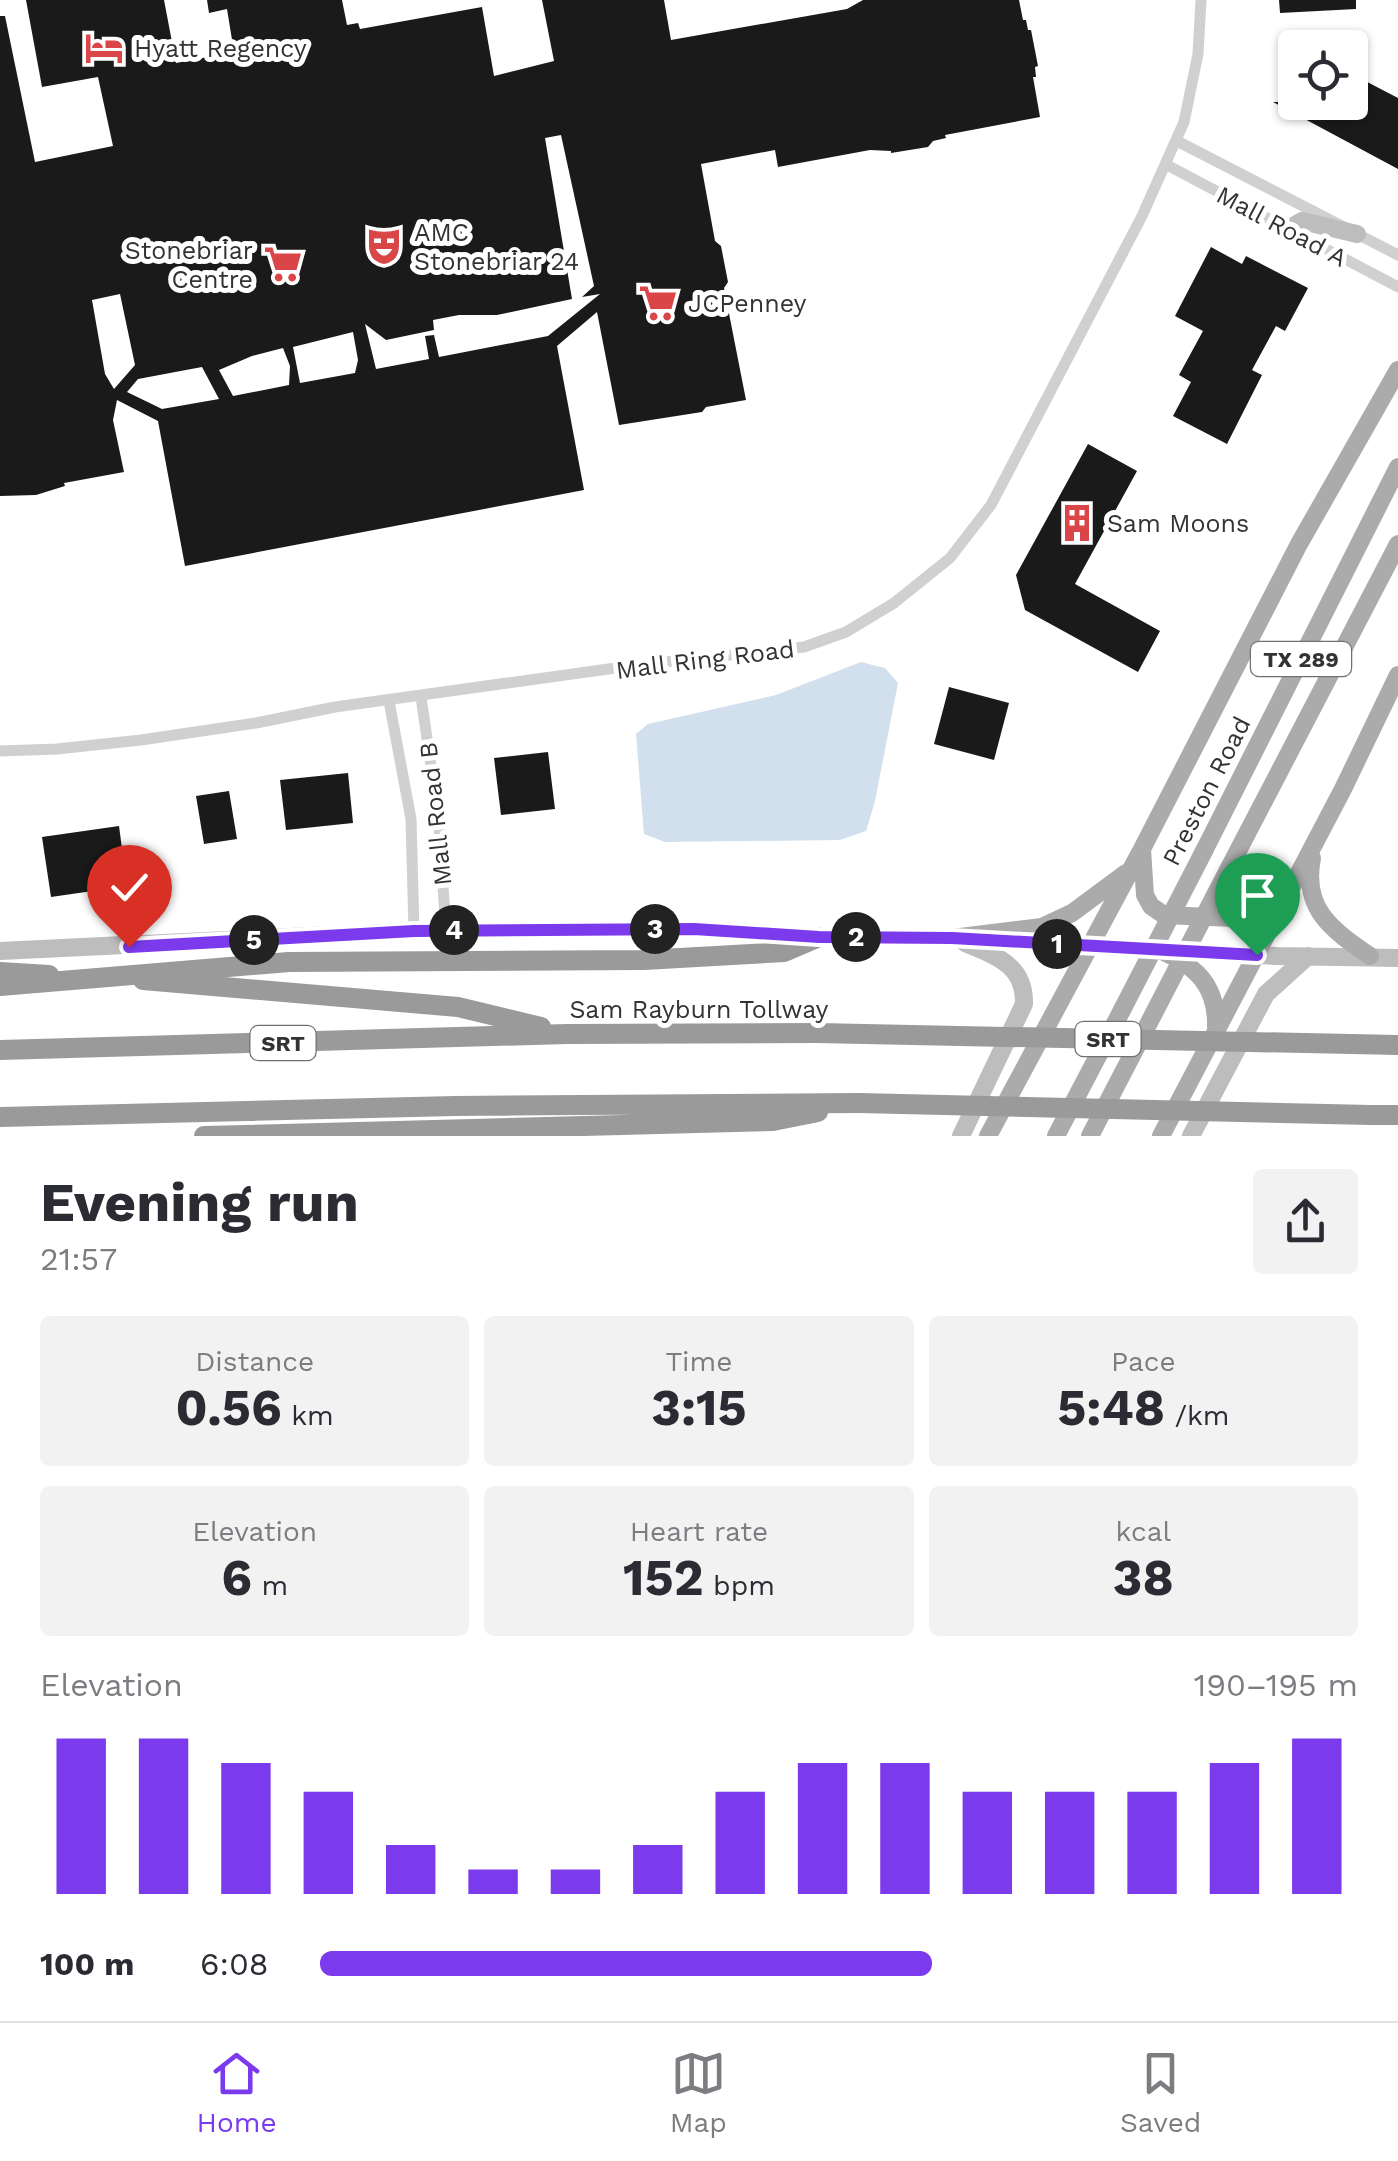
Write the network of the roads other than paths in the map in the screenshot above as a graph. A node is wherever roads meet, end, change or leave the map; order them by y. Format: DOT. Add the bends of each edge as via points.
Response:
graph roads {
  1 [pos="1201,0"];
  2 [pos="1177,141"];
  3 [pos="1167,165"];
  4 [pos="1288,229"];
  5 [pos="1357,234"];
  6 [pos="1398,255"];
  7 [pos="1398,287"];
  8 [pos="1398,370"];
  9 [pos="1398,467"];
  10 [pos="1398,544"];
  11 [pos="1398,676"];
  12 [pos="421,697"];
  13 [pos="389,701"];
  14 [pos="0,751"];
  15 [pos="1315,843"];
  16 [pos="1142,849"];
  17 [pos="1131,870"];
  18 [pos="1286,900"];
  19 [pos="446,930"];
  20 [pos="414,931"];
  21 [pos="819,937"];
  22 [pos="952,938"];
  23 [pos="1091,945"];
  24 [pos="1162,951"];
  25 [pos="0,952"];
  26 [pos="1257,955"];
  27 [pos="1308,956"];
  28 [pos="1370,956"];
  29 [pos="1398,958"];
  30 [pos="0,972"];
  31 [pos="0,986"];
  32 [pos="1216,1033"];
  33 [pos="567,1034"];
  34 [pos="1398,1045"];
  35 [pos="0,1050"];
  36 [pos="777,1112"];
  37 [pos="1398,1116"];
  38 [pos="0,1117"];
  39 [pos="994,1131"];
  40 [pos="204,1136"];
  41 [pos="962,1136"];
  42 [pos="1056,1136"];
  43 [pos="1090,1136"];
  44 [pos="1161,1136"];
  45 [pos="1191,1136"];
  1 -- 2 [label="street, Mall Ring Road" via="1192,87"];
  2 -- 3 [label="street, Mall Ring Road"];
  2 -- 5 [label="street, Mall Road A"];
  3 -- 4 [label="street, Mall Road A"];
  3 -- 12 [label="street, Mall Ring Road" via="991,505 921,584 846,632 804,647"];
  4 -- 5 [label="main road" via="1302,221"];
  4 -- 7 [label="street, Mall Road A"];
  5 -- 6 [label="street, Mall Road A"];
  8 -- 16 [label="main road" via="1299,544"];
  9 -- 42 [label="main road, Preston Road / TX 289, bridge"];
  10 -- 43 [label="main road, TX 289, bridge"];
  11 -- 15 [label="main road"];
  12 -- 13 [label="street, Mall Ring Road"];
  12 -- 19 [label="street, Mall Road B"];
  13 -- 14 [label="street, Mall Ring Road" via="140,740"];
  13 -- 20 [label="street, Mall Road B" via="412,819"];
  15 -- 18 [label="main road"];
  15 -- 28 [label="main road" via="1310,893 1332,928"];
  16 -- 17 [label="main road"];
  16 -- 18 [label="main road" via="1145,895 1164,915 1257,919"];
  17 -- 22 [label="main road" via="1042,927"];
  17 -- 23 [label="main road"];
  18 -- 26 [label="main road"];
  19 -- 20 [label="main road"];
  19 -- 21 [label="main road" via="694,929"];
  20 -- 25 [label="main road"];
  21 -- 22 [label="main road"];
  21 -- 31 [label="highway, bridge" via="784,952 644,960 289,962"];
  22 -- 23 [label="main road"];
  22 -- 41 [label="main road" via="1002,958 1024,994 1022,1014"];
  23 -- 24 [label="main road"];
  23 -- 39 [label="main road"];
  24 -- 26 [label="main road"];
  24 -- 32 [label="main road" via="1188,963 1211,990"];
  26 -- 27 [label="main road"];
  26 -- 32 [label="main road"];
  27 -- 28 [label="main road"];
  27 -- 45 [label="main road" via="1266,994"];
  28 -- 29 [label="main road"];
  30 -- 33 [label="highway" via="458,1007"];
  32 -- 44 [label="main road"];
  33 -- 34 [label="highway, Sam Rayburn Tollway / SRT, bridge"];
  33 -- 35 [label="highway, Sam Rayburn Tollway / SRT"];
  36 -- 37 [label="highway, bridge" via="860,1104"];
  36 -- 38 [label="highway" via="456,1106"];
  36 -- 40 [label="highway"];
}
